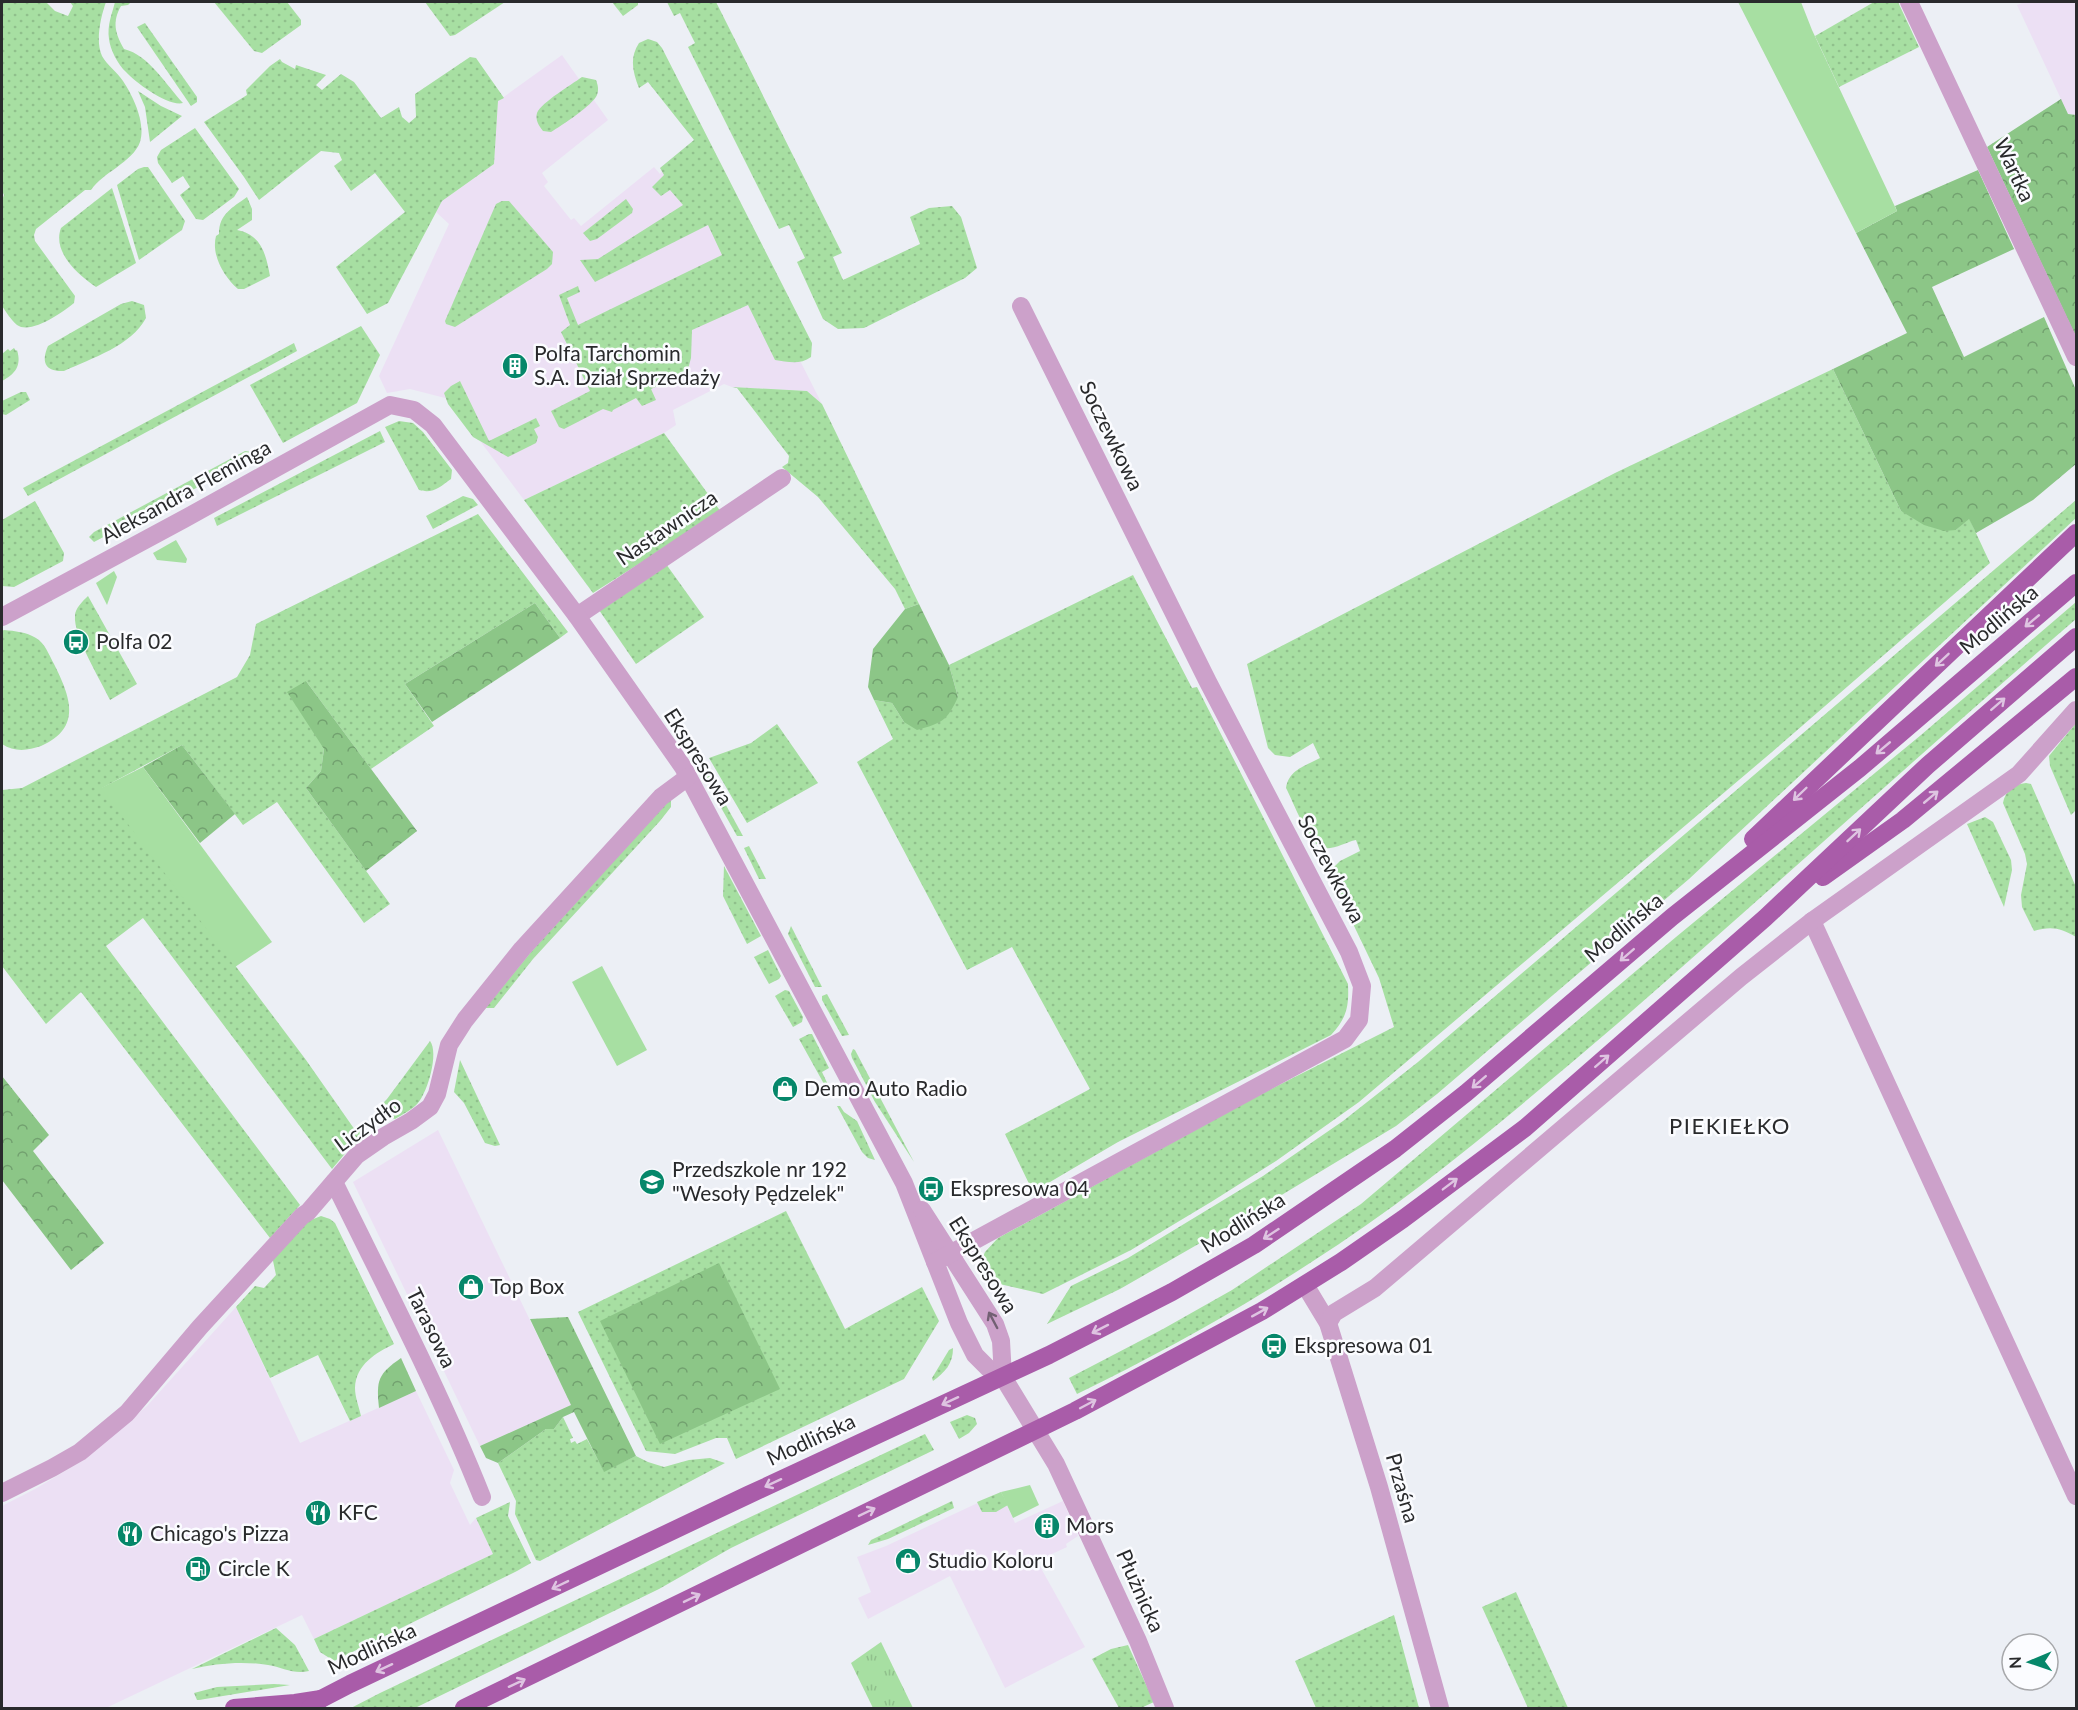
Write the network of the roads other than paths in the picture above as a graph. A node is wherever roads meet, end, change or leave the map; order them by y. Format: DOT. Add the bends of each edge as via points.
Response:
graph roads {
  1 [pos="1909,2"];
  2 [pos="1021,306"];
  3 [pos="2076,357"];
  4 [pos="390,405"];
  5 [pos="782,478"];
  6 [pos="2076,533"];
  7 [pos="2076,583"];
  8 [pos="577,616"];
  9 [pos="2,617"];
  10 [pos="2076,637"];
  11 [pos="2076,677"];
  12 [pos="2076,710"];
  13 [pos="688,777"];
  14 [pos="1672,917"];
  15 [pos="1765,918"];
  16 [pos="1812,921"];
  17 [pos="334,1182"];
  18 [pos="904,1184"];
  19 [pos="951,1253"];
  20 [pos="934,1262"];
  21 [pos="1305,1285"];
  22 [pos="1329,1323"];
  23 [pos="1003,1377"];
  24 [pos="1036,1431"];
  25 [pos="2,1493"];
  26 [pos="2076,1496"];
  27 [pos="482,1497"];
  28 [pos="315,1704"];
  29 [pos="234,1708"];
  30 [pos="464,1708"];
  31 [pos="1165,1708"];
  32 [pos="1440,1708"];
  1 -- 3 [label="street, Wartka"];
  2 -- 19 [label="street, Soczewkowa" via="1208,682 1349,952 1362,986 1359,1020 1345,1039"];
  4 -- 8 [label="street, Ekspresowa" via="414,410 433,425"];
  4 -- 9 [label="street, Aleksandra Fleminga"];
  5 -- 8 [label="street, Nastawnicza"];
  6 -- 14 [label="main road, one-way"];
  7 -- 14 [label="main road, Modlińska, one-way" via="1860,768"];
  8 -- 13 [label="street, Ekspresowa"];
  15 -- 10 [label="main road, one-way" via="1928,765"];
  15 -- 11 [label="main road, one-way" via="1903,820"];
  12 -- 16 [label="street" via="2019,774"];
  13 -- 17 [label="street, Liczydło" via="637,822 522,949 465,1020 449,1045 430,1107 357,1155"];
  13 -- 18 [label="street, Ekspresowa"];
  14 -- 23 [label="main road, Modlińska, one-way" via="1466,1093 1320,1202 1172,1292"];
  21 -- 15 [label="main road, one-way" via="1403,1219 1525,1128"];
  16 -- 22 [label="street" via="1375,1288 1334,1313"];
  16 -- 26 [label="street"];
  17 -- 25 [label="street, Liczydło" via="200,1327 127,1413 80,1452"];
  17 -- 27 [label="street, Tarasowa" via="444,1408"];
  18 -- 19 [label="street, Ekspresowa"];
  18 -- 20 [label="street, Ekspresowa"];
  19 -- 20 [label="street, Soczewkowa"];
  23 -- 19 [label="street, Ekspresowa, one-way" via="996,1324"];
  20 -- 23 [label="street, Ekspresowa" via="975,1355"];
  21 -- 22 [label="street, Przaśna"];
  24 -- 21 [label="main road, one-way"];
  22 -- 32 [label="street, Przaśna"];
  23 -- 24 [label="street, Ekspresowa"];
  23 -- 28 [label="main road, Modlińska, one-way"];
  30 -- 24 [label="main road, one-way"];
  24 -- 31 [label="street, Płużnicka" via="1056,1464"];
  28 -- 29 [label="main road, Modlińska"];
}
